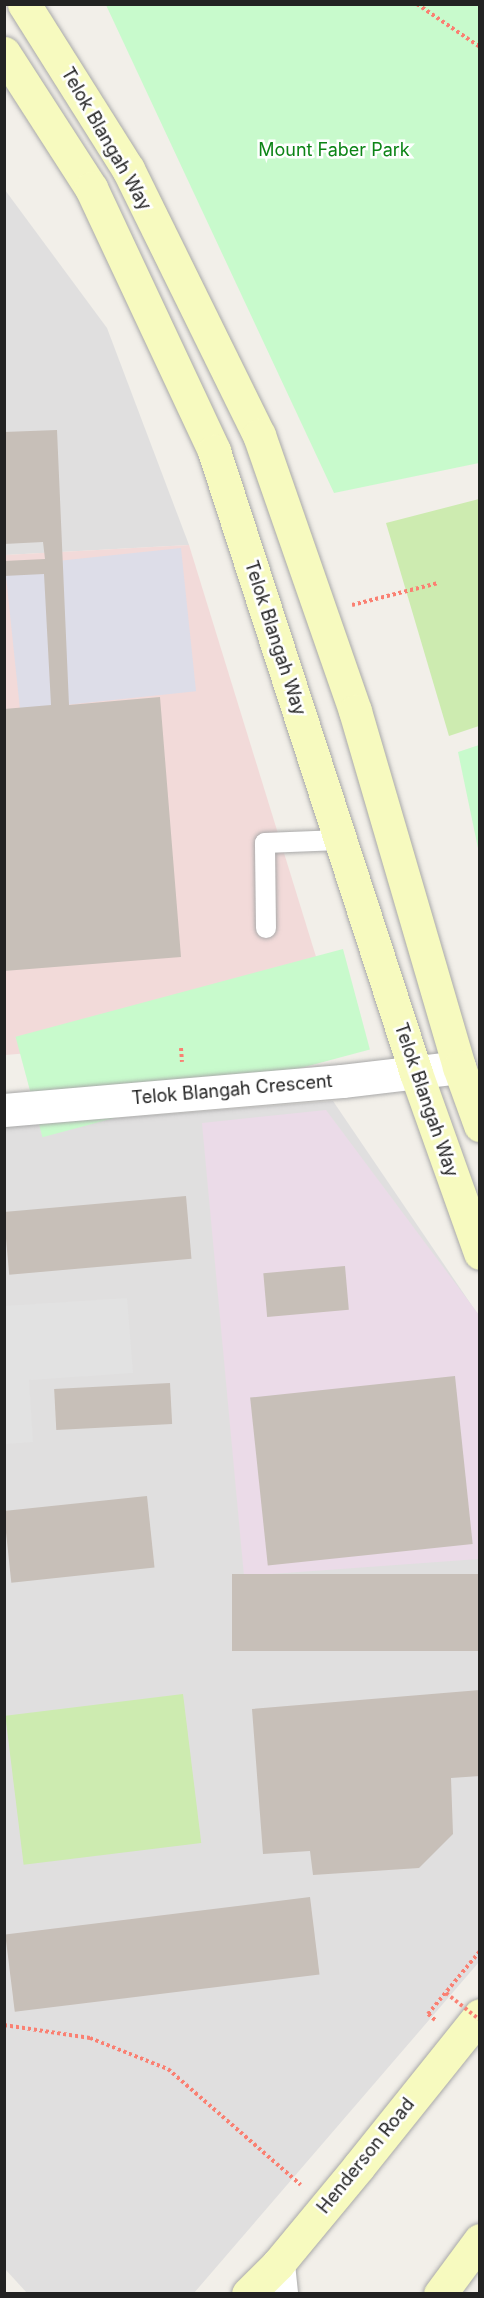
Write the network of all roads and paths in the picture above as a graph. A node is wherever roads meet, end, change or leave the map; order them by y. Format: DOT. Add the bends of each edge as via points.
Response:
graph roads {
  1 [pos="24,4"];
  2 [pos="417,4"];
  3 [pos="480,47"];
  4 [pos="4,52"];
  5 [pos="438,583"];
  6 [pos="362,602"];
  7 [pos="340,840"];
  8 [pos="266,928"];
  9 [pos="181,1048"];
  10 [pos="182,1062"];
  11 [pos="459,1067"];
  12 [pos="416,1073"];
  13 [pos="4,1110"];
  14 [pos="480,1125"];
  15 [pos="480,1253"];
  16 [pos="480,1951"];
  17 [pos="446,1993"];
  18 [pos="480,2015"];
  19 [pos="480,2020"];
  20 [pos="4,2025"];
  21 [pos="441,2025"];
  22 [pos="308,2192"];
  23 [pos="480,2240"];
  24 [pos="280,2278"];
  25 [pos="248,2294"];
  26 [pos="440,2294"];
  1 -- 11 [label="main road, Telok Blangah Way" via="128,169 259,435 355,711"];
  2 -- 3 [label="path"];
  4 -- 7 [label="main road, Telok Blangah Way" via="91,189 214,452"];
  5 -- 6 [label="path"];
  7 -- 8 [label="lane" via="265,843"];
  7 -- 12 [label="main road, Telok Blangah Way"];
  9 -- 10 [label="path"];
  11 -- 12 [label="street, Telok Blangah Crescent"];
  11 -- 14 [label="main road, Telok Blangah Way"];
  12 -- 13 [label="street, Telok Blangah Crescent"];
  12 -- 15 [label="main road, Telok Blangah Way"];
  16 -- 17 [label="path"];
  17 -- 19 [label="path, bridge"];
  17 -- 21 [label="path" via="428,2014"];
  18 -- 24 [label="main road, Henderson Road"];
  20 -- 22 [label="path" via="90,2038 168,2069"];
  23 -- 26 [label="main road"];
  24 -- 25 [label="main road, Henderson Road"];
}
